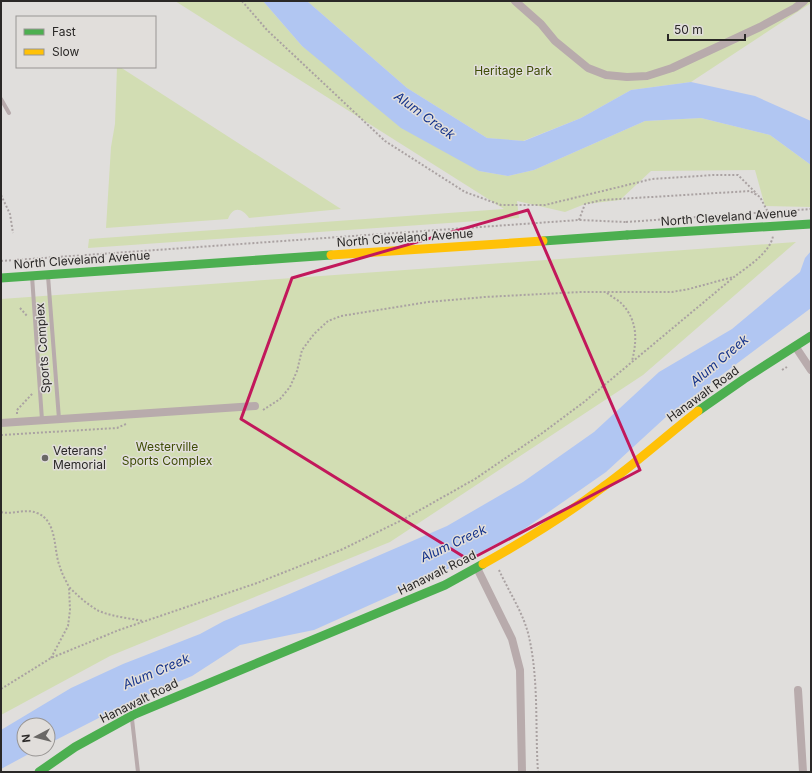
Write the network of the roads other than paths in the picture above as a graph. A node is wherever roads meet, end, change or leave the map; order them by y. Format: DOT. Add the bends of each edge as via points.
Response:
graph roads {
  1 [pos="515,1"];
  2 [pos="804,1"];
  3 [pos="1,99"];
  4 [pos="8,114"];
  5 [pos="811,224"];
  6 [pos="48,275"];
  7 [pos="32,276"];
  8 [pos="1,278"];
  9 [pos="811,336"];
  10 [pos="795,346"];
  11 [pos="811,370"];
  12 [pos="257,408"];
  13 [pos="58,419"];
  14 [pos="42,420"];
  15 [pos="1,423"];
  16 [pos="477,568"];
  17 [pos="798,690"];
  18 [pos="131,716"];
  19 [pos="39,772"];
  20 [pos="138,772"];
  21 [pos="522,772"];
  22 [pos="803,772"];
  1 -- 2 [label="street" via="541,24 555,41 588,68 606,75 627,77 647,76 672,68 760,27"];
  3 -- 4 [label="lane"];
  5 -- 6 [label="street, North Cleveland Avenue, bridge"];
  6 -- 7 [label="street, North Cleveland Avenue"];
  6 -- 13 [label="lane, Sports Complex"];
  7 -- 8 [label="street, North Cleveland Avenue"];
  7 -- 14 [label="lane, Sports Complex"];
  9 -- 10 [label="street, Hanawalt Road"];
  10 -- 11 [label="street"];
  10 -- 16 [label="street, Hanawalt Road" via="705,406 588,498"];
  12 -- 13 [label="street"];
  13 -- 14 [label="street"];
  14 -- 15 [label="street"];
  16 -- 18 [label="street, Hanawalt Road" via="445,585"];
  16 -- 21 [label="street" via="512,639 520,670"];
  17 -- 22 [label="street"];
  18 -- 19 [label="street, Hanawalt Road" via="75,747"];
  18 -- 20 [label="lane"];
}
